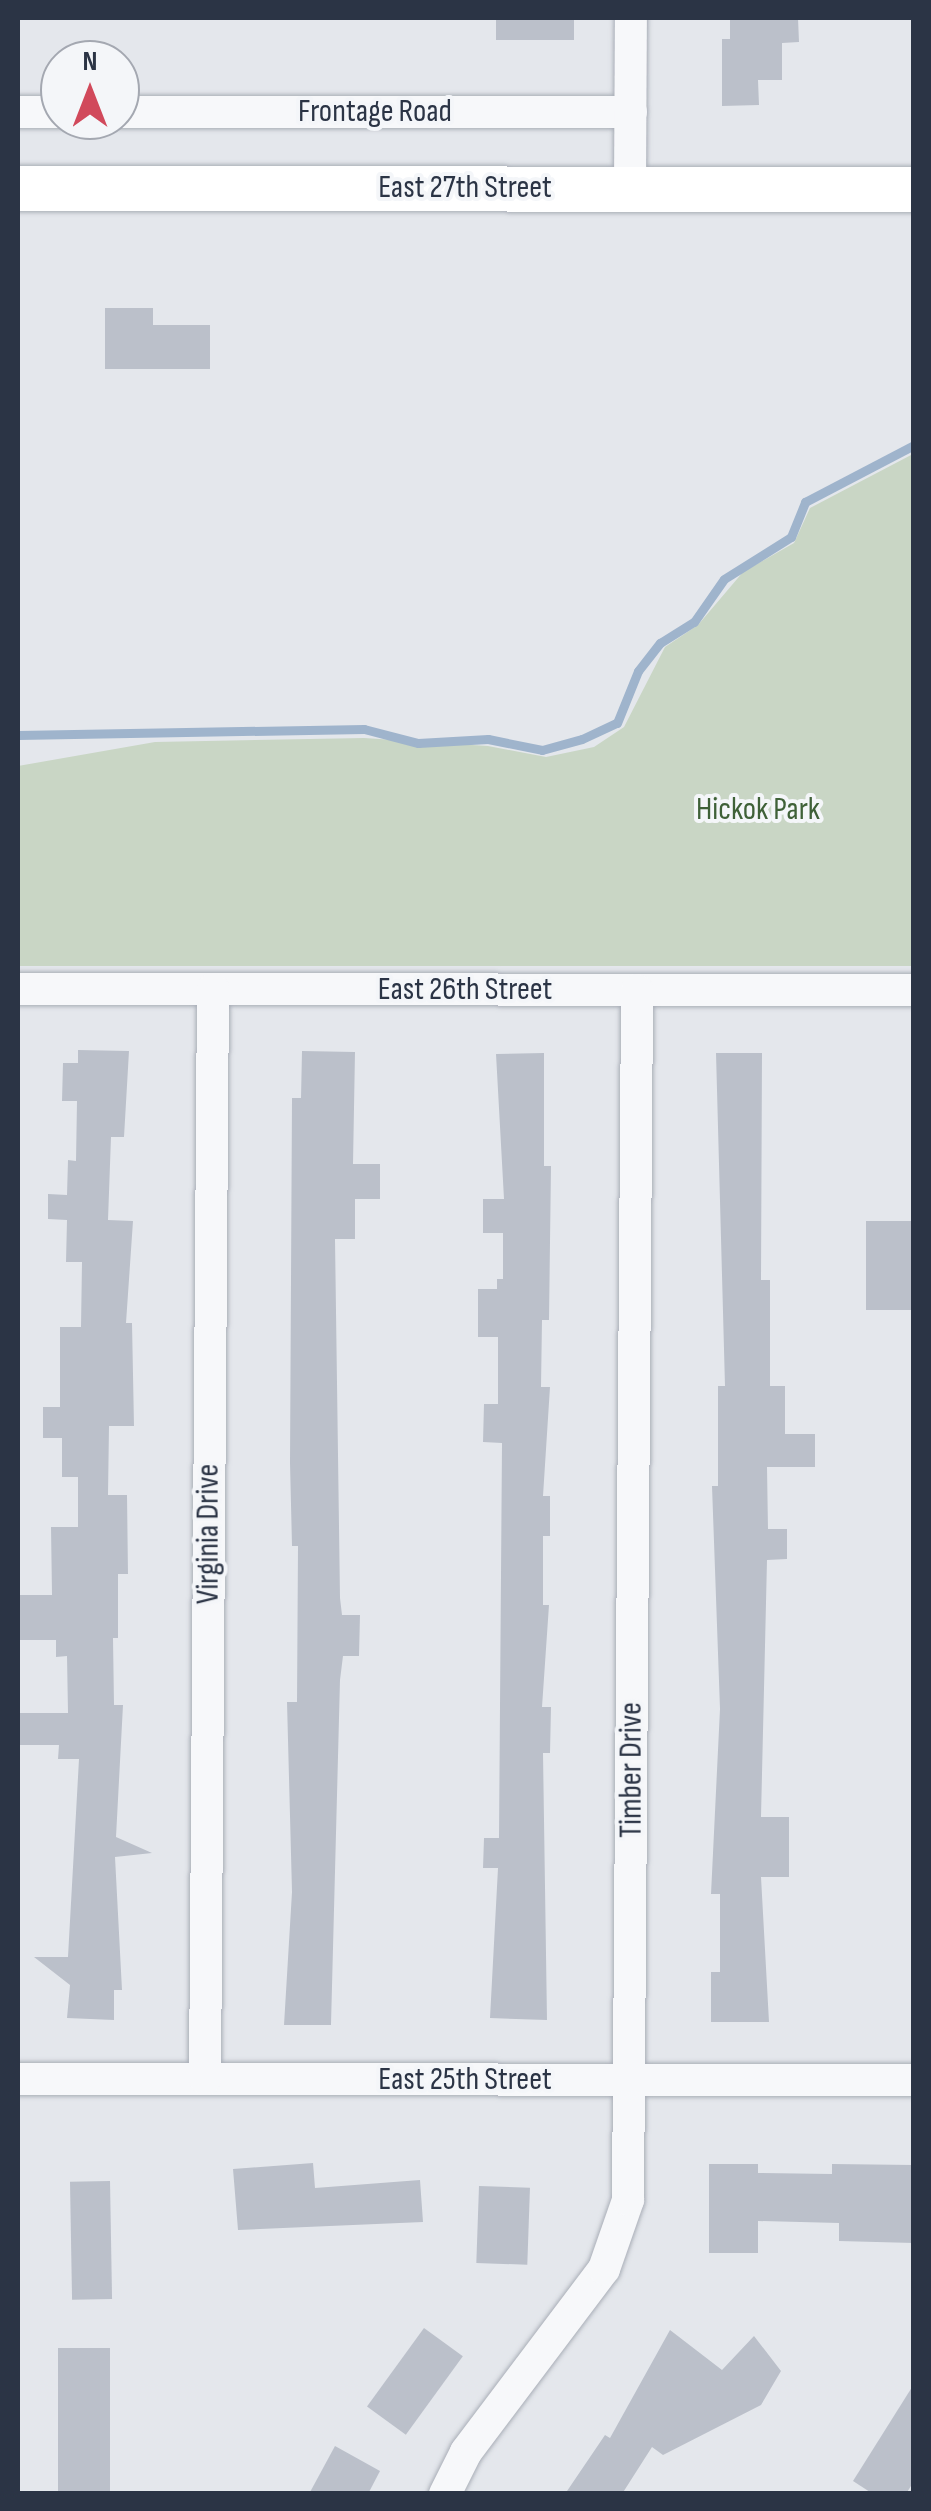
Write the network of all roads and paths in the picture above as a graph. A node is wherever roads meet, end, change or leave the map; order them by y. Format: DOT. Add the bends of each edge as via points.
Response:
graph roads {
  1 [pos="631,18"];
  2 [pos="140,112"];
  3 [pos="631,112"];
  4 [pos="18,188"];
  5 [pos="630,188"];
  6 [pos="914,188"];
  7 [pos="18,989"];
  8 [pos="213,990"];
  9 [pos="637,990"];
  10 [pos="914,990"];
  11 [pos="18,2079"];
  12 [pos="206,2079"];
  13 [pos="629,2080"];
  14 [pos="914,2080"];
  15 [pos="445,2494"];
  1 -- 3 [label="street"];
  2 -- 3 [label="street, Frontage Road"];
  3 -- 5 [label="street"];
  4 -- 5 [label="main road, East 27th Street"];
  5 -- 6 [label="main road, East 27th Street"];
  7 -- 8 [label="street, East 26th Street"];
  8 -- 9 [label="street, East 26th Street"];
  8 -- 12 [label="street, Virginia Drive"];
  9 -- 10 [label="street, East 26th Street"];
  9 -- 13 [label="street, Timber Drive"];
  11 -- 12 [label="street, East 25th Street"];
  12 -- 13 [label="street, East 25th Street"];
  13 -- 14 [label="street, East 25th Street"];
  13 -- 15 [label="street, Timber Drive" via="628,2200 616,2247 466,2452"];
}
